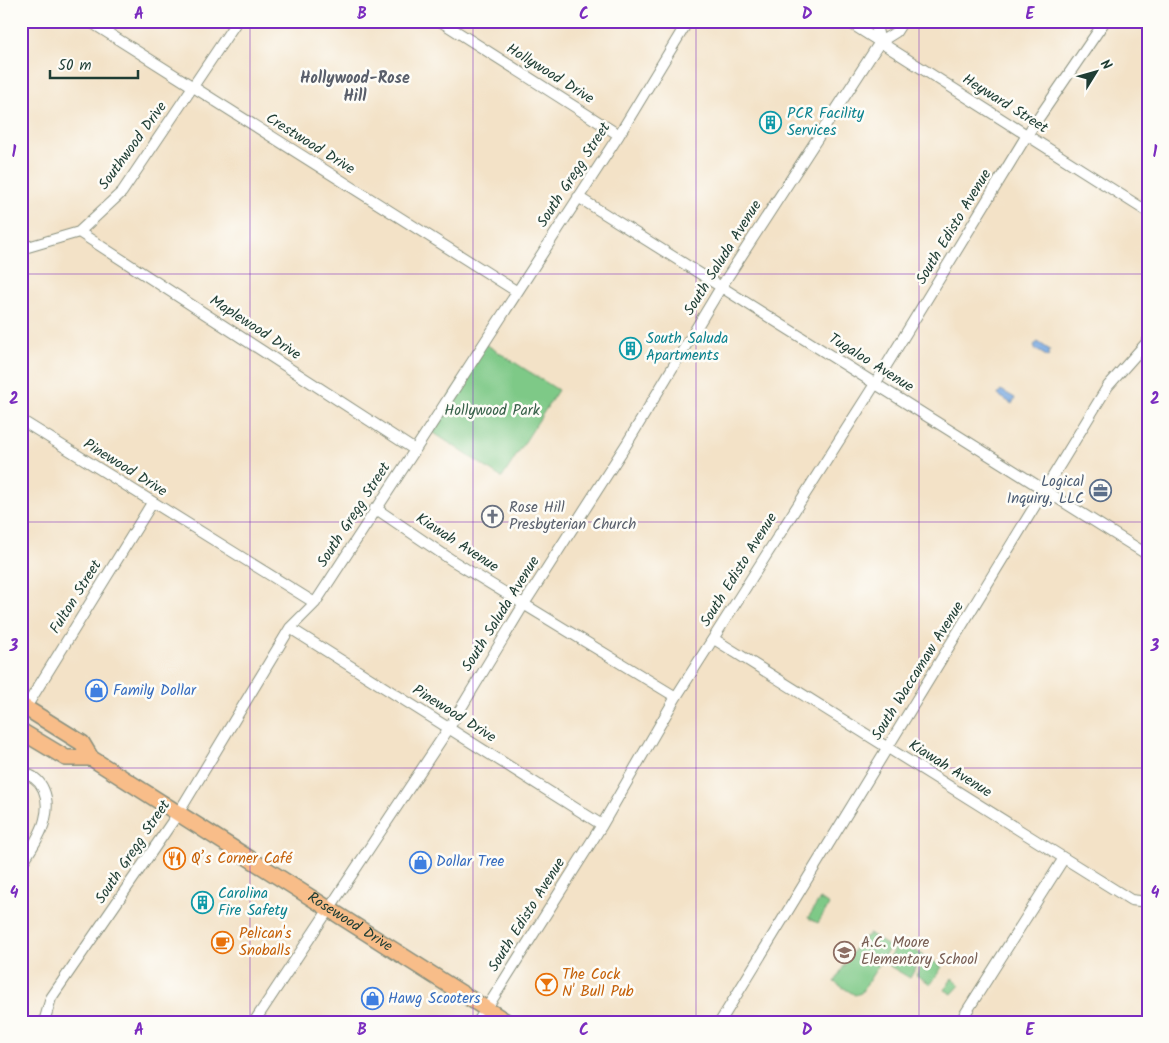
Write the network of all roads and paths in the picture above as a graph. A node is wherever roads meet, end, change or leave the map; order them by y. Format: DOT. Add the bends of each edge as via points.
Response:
graph roads {
  1 [pos="89,21"];
  2 [pos="236,21"];
  3 [pos="440,21"];
  4 [pos="688,21"];
  5 [pos="847,21"];
  6 [pos="875,21"];
  7 [pos="903,21"];
  8 [pos="1105,21"];
  9 [pos="880,42"];
  10 [pos="194,88"];
  11 [pos="619,135"];
  12 [pos="1027,135"];
  13 [pos="578,197"];
  14 [pos="1148,212"];
  15 [pos="79,232"];
  16 [pos="21,249"];
  17 [pos="721,287"];
  18 [pos="516,291"];
  19 [pos="1148,341"];
  20 [pos="875,384"];
  21 [pos="21,420"];
  22 [pos="415,450"];
  23 [pos="1046,491"];
  24 [pos="152,503"];
  25 [pos="376,508"];
  26 [pos="1148,555"];
  27 [pos="315,603"];
  28 [pos="524,604"];
  29 [pos="290,628"];
  30 [pos="714,639"];
  31 [pos="676,697"];
  32 [pos="23,706"];
  33 [pos="449,728"];
  34 [pos="21,731"];
  35 [pos="888,748"];
  36 [pos="91,758"];
  37 [pos="21,773"];
  38 [pos="179,812"];
  39 [pos="602,824"];
  40 [pos="26,848"];
  41 [pos="1064,858"];
  42 [pos="21,865"];
  43 [pos="1148,902"];
  44 [pos="330,909"];
  45 [pos="487,1009"];
  46 [pos="44,1022"];
  47 [pos="254,1022"];
  48 [pos="478,1022"];
  49 [pos="507,1022"];
  50 [pos="720,1022"];
  51 [pos="960,1022"];
  1 -- 10 [label="street, Crestwood Drive"];
  2 -- 10 [label="street, Southwood Drive"];
  3 -- 11 [label="street, Hollywood Drive"];
  4 -- 11 [label="street, South Gregg Street"];
  5 -- 9 [label="street, Heyward Street"];
  6 -- 9 [label="street"];
  7 -- 9 [label="street, South Saluda Avenue" via="896,32"];
  8 -- 12 [label="street, South Edisto Avenue"];
  9 -- 12 [label="street, Heyward Street"];
  9 -- 17 [label="street, South Saluda Avenue"];
  10 -- 15 [label="street, Southwood Drive" via="122,192"];
  10 -- 18 [label="street, Crestwood Drive"];
  11 -- 13 [label="street, South Gregg Street"];
  12 -- 14 [label="street, Heyward Street"];
  12 -- 20 [label="street, South Edisto Avenue"];
  13 -- 17 [label="street, Tugaloo Avenue"];
  13 -- 18 [label="street, South Gregg Street"];
  15 -- 16 [label="street, Southwood Drive"];
  15 -- 22 [label="street, Maplewood Drive"];
  17 -- 20 [label="street, Tugaloo Avenue"];
  17 -- 28 [label="street, South Saluda Avenue" via="626,445"];
  18 -- 22 [label="street, South Gregg Street"];
  19 -- 23 [label="street, South Waccamaw Avenue" via="1108,386"];
  20 -- 23 [label="street, Tugaloo Avenue"];
  20 -- 30 [label="street, South Edisto Avenue"];
  21 -- 24 [label="street, Pinewood Drive"];
  22 -- 25 [label="street, South Gregg Street"];
  23 -- 26 [label="street, Tugaloo Avenue"];
  23 -- 35 [label="street, South Waccamaw Avenue"];
  24 -- 27 [label="street, Pinewood Drive"];
  24 -- 32 [label="street, Fulton Street"];
  25 -- 27 [label="street, South Gregg Street"];
  25 -- 28 [label="street, Kiawah Avenue"];
  27 -- 29 [label="street, South Gregg Street"];
  28 -- 31 [label="street, Kiawah Avenue"];
  28 -- 33 [label="street, South Saluda Avenue"];
  29 -- 33 [label="street, Pinewood Drive"];
  29 -- 38 [label="street, South Gregg Street"];
  30 -- 31 [label="street, South Edisto Avenue"];
  30 -- 35 [label="street, Kiawah Avenue"];
  31 -- 39 [label="street, South Edisto Avenue"];
  32 -- 36 [label="main road, Rosewood Drive" via="82,743"];
  33 -- 39 [label="street, Pinewood Drive"];
  33 -- 44 [label="street, South Saluda Avenue"];
  34 -- 36 [label="main road" via="66,758"];
  35 -- 41 [label="street, Kiawah Avenue"];
  35 -- 50 [label="street, South Waccamaw Avenue"];
  36 -- 38 [label="main road, Rosewood Drive"];
  37 -- 40 [label="street" via="33,776 45,792 45,820"];
  38 -- 44 [label="main road, Rosewood Drive"];
  38 -- 46 [label="street, South Gregg Street" via="51,998"];
  39 -- 45 [label="street, South Edisto Avenue"];
  40 -- 42 [label="street"];
  41 -- 43 [label="street, Kiawah Avenue" via="1130,900"];
  41 -- 51 [label="street"];
  44 -- 45 [label="main road, Rosewood Drive"];
  44 -- 47 [label="street, South Saluda Avenue"];
  45 -- 48 [label="street, South Edisto Avenue"];
  45 -- 49 [label="main road, Rosewood Drive"];
}
